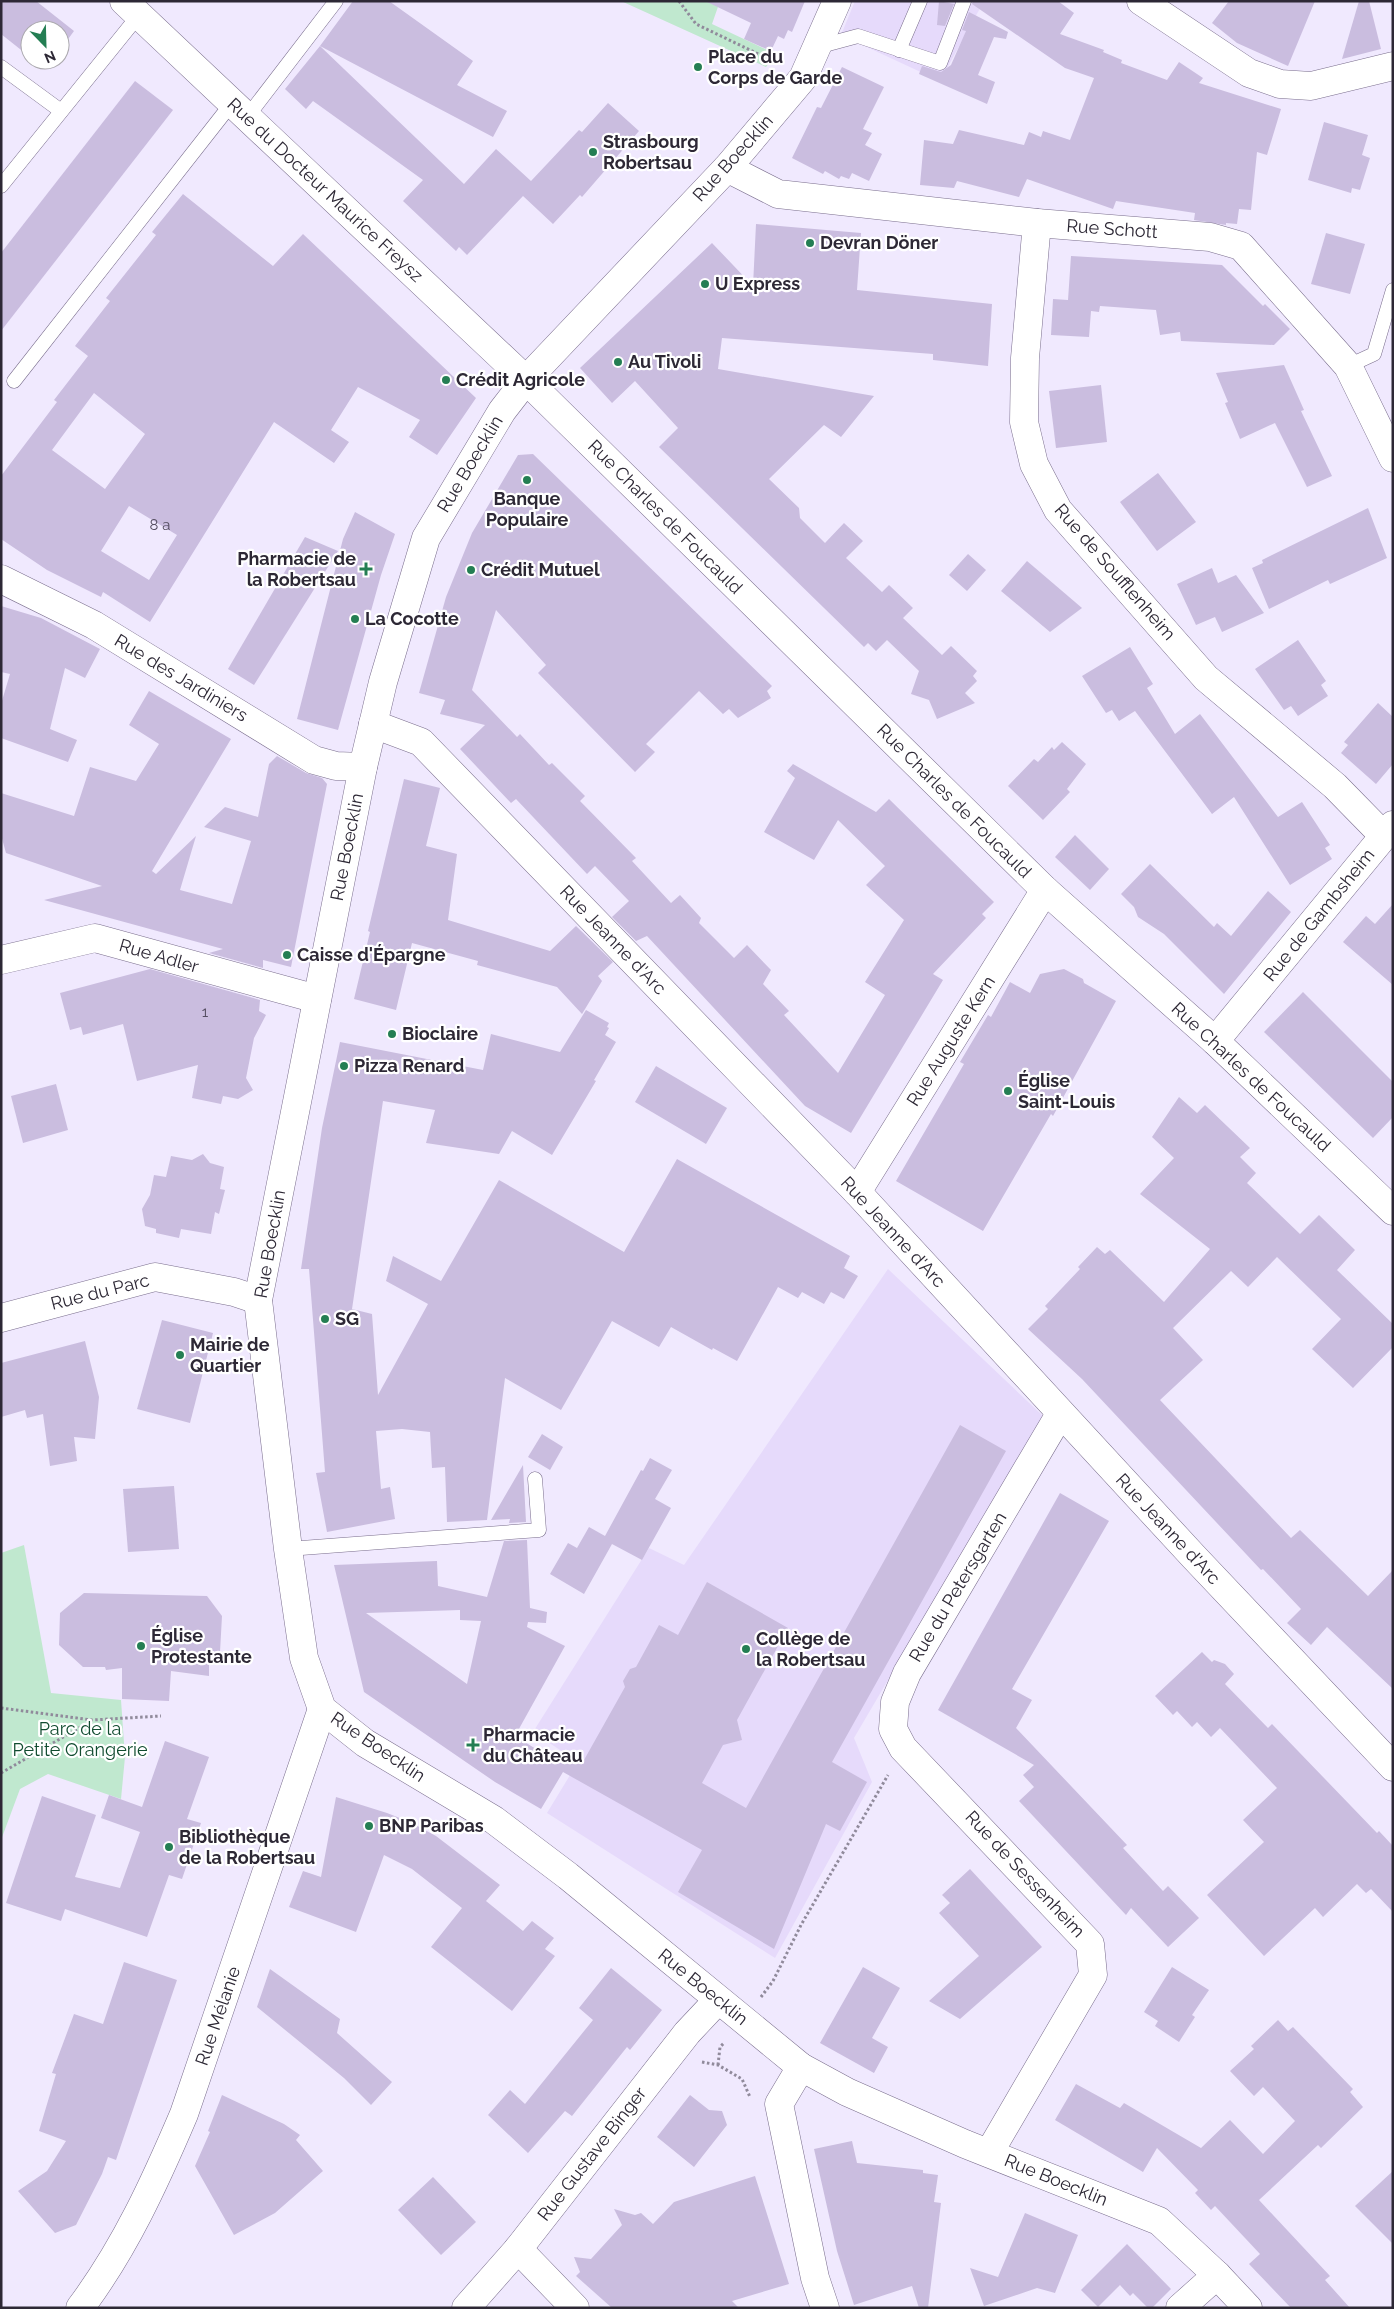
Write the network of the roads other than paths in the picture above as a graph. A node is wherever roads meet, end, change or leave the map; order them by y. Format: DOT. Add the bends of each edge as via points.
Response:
graph roads {
  1 [pos="336,1"];
  2 [pos="838,1"];
  3 [pos="920,1"];
  4 [pos="964,1"];
  5 [pos="1141,1"];
  6 [pos="132,8"];
  7 [pos="817,47"];
  8 [pos="899,50"];
  9 [pos="1393,66"];
  10 [pos="1,67"];
  11 [pos="240,110"];
  12 [pos="61,112"];
  13 [pos="727,168"];
  14 [pos="1,186"];
  15 [pos="1037,223"];
  16 [pos="1393,290"];
  17 [pos="1348,366"];
  18 [pos="526,380"];
  19 [pos="14,382"];
  20 [pos="1393,458"];
  21 [pos="1,579"];
  22 [pos="373,724"];
  23 [pos="363,766"];
  24 [pos="1388,830"];
  25 [pos="1045,890"];
  26 [pos="1,960"];
  27 [pos="317,999"];
  28 [pos="1215,1041"];
  29 [pos="857,1192"];
  30 [pos="1393,1211"];
  31 [pos="258,1300"];
  32 [pos="1,1318"];
  33 [pos="1060,1414"];
  34 [pos="536,1480"];
  35 [pos="288,1549"];
  36 [pos="322,1709"];
  37 [pos="911,1756"];
  38 [pos="1393,1767"];
  39 [pos="718,2000"];
  40 [pos="801,2067"];
  41 [pos="989,2153"];
  42 [pos="518,2249"];
  43 [pos="1217,2274"];
  44 [pos="80,2308"];
  45 [pos="466,2308"];
  46 [pos="575,2308"];
  47 [pos="825,2308"];
  48 [pos="1180,2308"];
  49 [pos="1248,2308"];
  1 -- 11 [label="lane"];
  2 -- 7 [label="street, Rue Boecklin"];
  3 -- 8 [label="lane"];
  4 -- 8 [label="lane" via="940,64"];
  5 -- 9 [label="street" via="1249,73 1280,84 1311,86"];
  6 -- 11 [label="street, Rue du Docteur Maurice Freysz"];
  6 -- 12 [label="lane"];
  7 -- 8 [label="lane" via="858,36"];
  7 -- 13 [label="street, Rue Boecklin" via="803,78"];
  10 -- 12 [label="lane"];
  11 -- 18 [label="street, Rue du Docteur Maurice Freysz"];
  11 -- 19 [label="lane"];
  12 -- 14 [label="lane"];
  13 -- 15 [label="street, Rue Schott" via="778,194"];
  13 -- 18 [label="street, Rue Boecklin"];
  15 -- 17 [label="street, Rue Schott" via="1210,237 1242,246"];
  15 -- 24 [label="street, Rue de Soufflenheim" via="1025,358 1024,422 1034,464 1058,510 1206,678"];
  16 -- 17 [label="lane" via="1374,354"];
  17 -- 20 [label="street, Rue Schott"];
  18 -- 22 [label="street, Rue Boecklin" via="502,411 426,538"];
  18 -- 25 [label="street, Rue Charles de Foucauld"];
  21 -- 23 [label="street, Rue des Jardiniers" via="94,625 314,760 336,766"];
  22 -- 23 [label="street, Rue Boecklin"];
  22 -- 29 [label="street, Rue Jeanne d'Arc" via="421,742"];
  23 -- 27 [label="street, Rue Boecklin"];
  24 -- 28 [label="street, Rue de Gambsheim"];
  25 -- 28 [label="street, Rue Charles de Foucauld"];
  25 -- 29 [label="street, Rue Auguste Kern"];
  26 -- 27 [label="street, Rue Adler" via="95,938"];
  27 -- 31 [label="street, Rue Boecklin"];
  28 -- 30 [label="street, Rue Charles de Foucauld"];
  29 -- 33 [label="street, Rue Jeanne d'Arc"];
  31 -- 32 [label="street, Rue du Parc" via="234,1292 155,1277"];
  31 -- 35 [label="street, Rue Boecklin"];
  33 -- 37 [label="street, Rue du Petersgarten" via="907,1673 895,1702 893,1729"];
  33 -- 38 [label="street, Rue Jeanne d'Arc"];
  34 -- 35 [label="lane" via="539,1530"];
  35 -- 36 [label="street, Rue Boecklin" via="304,1658"];
  36 -- 39 [label="street, Rue Boecklin" via="365,1743 494,1820 568,1876"];
  36 -- 44 [label="street, Rue Mélanie" via="184,2114 129,2234"];
  37 -- 41 [label="street, Rue de Sessenheim" via="1090,1944 1093,1975"];
  39 -- 40 [label="street, Rue Boecklin"];
  39 -- 42 [label="street, Rue Gustave Binger" via="670,2054"];
  40 -- 41 [label="street, Rue Boecklin" via="848,2092"];
  40 -- 47 [label="street" via="779,2104 815,2278"];
  41 -- 43 [label="street, Rue Boecklin" via="1159,2222"];
  42 -- 45 [label="street, Rue Gustave Binger"];
  42 -- 46 [label="street"];
  43 -- 48 [label="street"];
  43 -- 49 [label="street, Rue Boecklin"];
}
